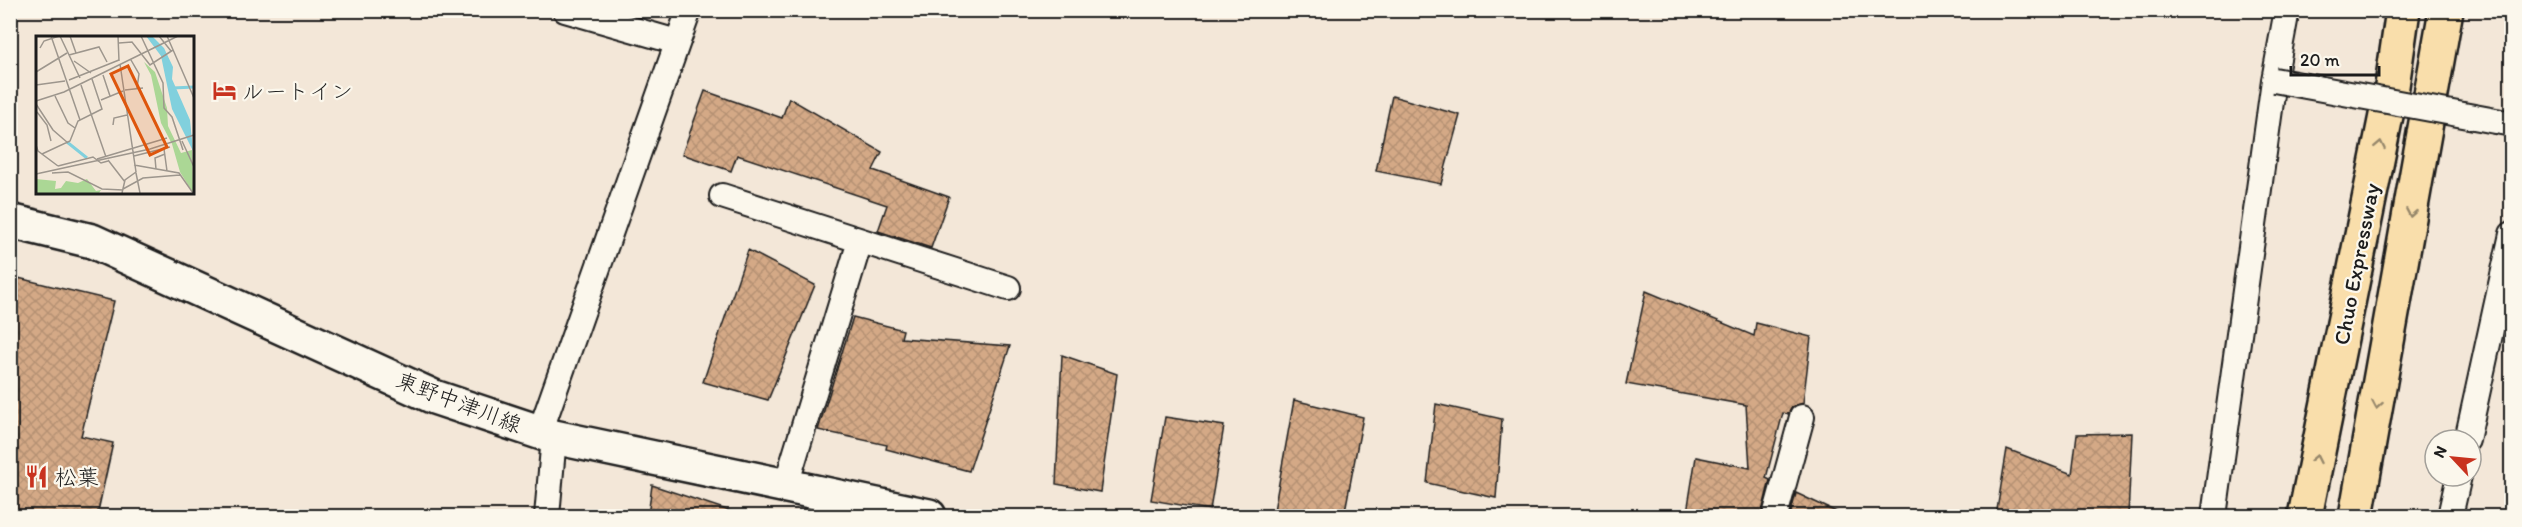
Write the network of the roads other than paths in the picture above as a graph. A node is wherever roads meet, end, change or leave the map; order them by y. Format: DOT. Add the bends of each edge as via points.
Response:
graph roads {
  1 [pos="565,10"];
  2 [pos="689,10"];
  3 [pos="2287,10"];
  4 [pos="2403,10"];
  5 [pos="2446,10"];
  6 [pos="677,42"];
  7 [pos="2274,80"];
  8 [pos="2511,124"];
  9 [pos="722,196"];
  10 [pos="10,221"];
  11 [pos="2511,234"];
  12 [pos="860,241"];
  13 [pos="1008,288"];
  14 [pos="1802,417"];
  15 [pos="2470,428"];
  16 [pos="547,434"];
  17 [pos="786,486"];
  18 [pos="2456,488"];
  19 [pos="547,516"];
  20 [pos="929,516"];
  21 [pos="1775,516"];
  22 [pos="2214,516"];
  23 [pos="2305,516"];
  24 [pos="2356,516"];
  25 [pos="2450,516"];
  1 -- 6 [label="street"];
  2 -- 6 [label="street"];
  3 -- 7 [label="street"];
  23 -- 4 [label="highway, Chuo Expressway, one-way" via="2392,86"];
  5 -- 24 [label="highway, Chuo Expressway, one-way"];
  6 -- 16 [label="street"];
  7 -- 8 [label="street, bridge"];
  7 -- 22 [label="street"];
  9 -- 12 [label="street"];
  10 -- 16 [label="main road, 東野中津川線" via="92,241 434,397"];
  11 -- 15 [label="street"];
  12 -- 13 [label="street"];
  12 -- 17 [label="street"];
  14 -- 21 [label="street"];
  16 -- 17 [label="main road, 東野中津川線"];
  16 -- 19 [label="street"];
  17 -- 20 [label="main road, 東野中津川線"];
  18 -- 25 [label="street"];
}
